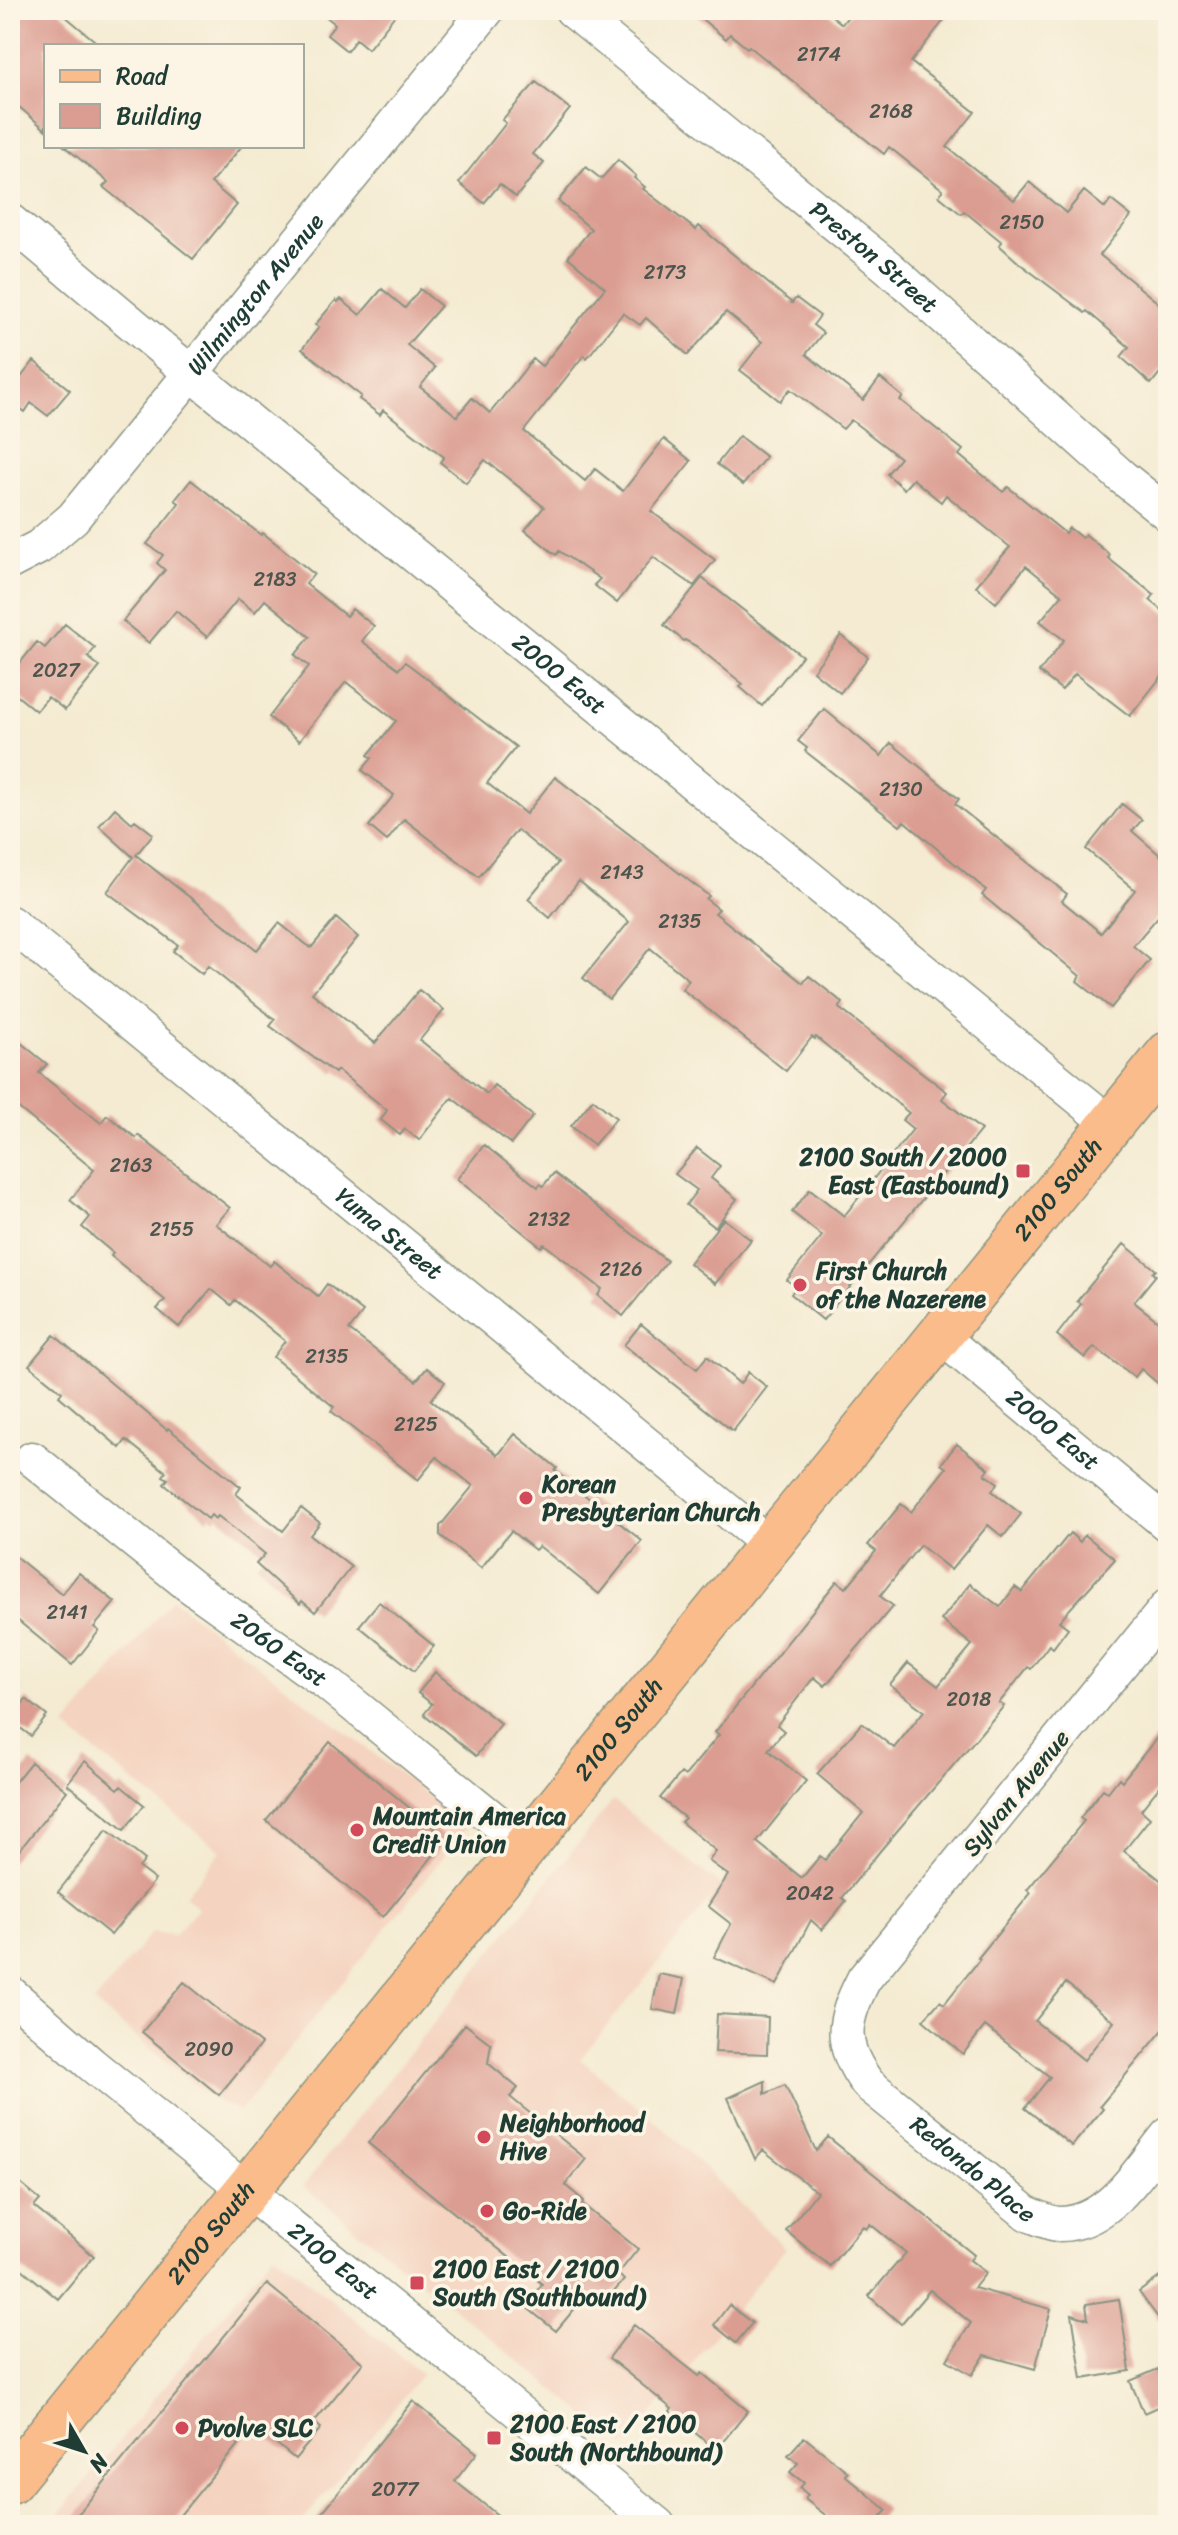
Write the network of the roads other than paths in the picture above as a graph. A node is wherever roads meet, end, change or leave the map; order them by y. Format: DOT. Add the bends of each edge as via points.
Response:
graph roads {
  1 [pos="487,10"];
  2 [pos="572,10"];
  3 [pos="10,221"];
  4 [pos="191,373"];
  5 [pos="1168,514"];
  6 [pos="10,562"];
  7 [pos="10,923"];
  8 [pos="1168,1054"];
  9 [pos="1111,1124"];
  10 [pos="939,1335"];
  11 [pos="32,1459"];
  12 [pos="1168,1525"];
  13 [pos="768,1544"];
  14 [pos="1168,1606"];
  15 [pos="524,1844"];
  16 [pos="864,1979"];
  17 [pos="10,1993"];
  18 [pos="1168,2135"];
  19 [pos="247,2190"];
  20 [pos="10,2482"];
  21 [pos="658,2525"];
  1 -- 4 [label="street, Wilmington Avenue"];
  2 -- 5 [label="street, Preston Street" via="888,267"];
  3 -- 4 [label="street, 2000 East"];
  4 -- 6 [label="street, Wilmington Avenue" via="73,518"];
  4 -- 9 [label="street, 2000 East"];
  7 -- 13 [label="street, Yuma Street"];
  8 -- 9 [label="main road, 2100 South"];
  9 -- 10 [label="main road, 2100 South"];
  10 -- 12 [label="street, 2000 East"];
  10 -- 13 [label="main road, 2100 South"];
  11 -- 15 [label="street, 2060 East" via="167,1569 338,1692"];
  13 -- 15 [label="main road, 2100 South"];
  14 -- 16 [label="street, Sylvan Avenue"];
  15 -- 19 [label="main road, 2100 South"];
  16 -- 18 [label="street, Redondo Place" via="851,2004 845,2035 852,2063 868,2084 1028,2214 1055,2224 1098,2214"];
  17 -- 19 [label="street, 2100 East"];
  19 -- 20 [label="main road, 2100 South"];
  19 -- 21 [label="street, 2100 East"];
}
